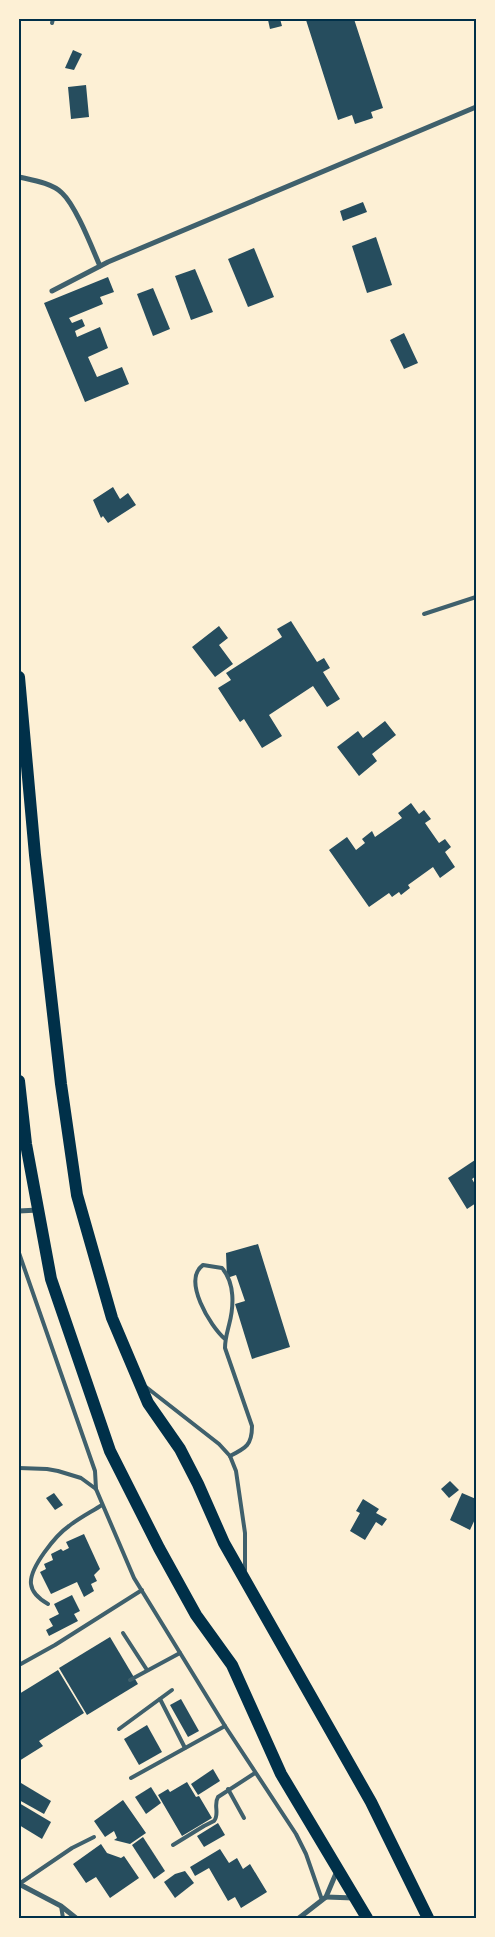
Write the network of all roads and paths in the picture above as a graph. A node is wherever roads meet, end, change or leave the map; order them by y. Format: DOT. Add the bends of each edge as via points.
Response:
graph roads {
  1 [pos="476,107"];
  2 [pos="19,177"];
  3 [pos="100,266"];
  4 [pos="52,291"];
  5 [pos="476,597"];
  6 [pos="424,614"];
  7 [pos="19,677"];
  8 [pos="19,1081"];
  9 [pos="22,1143"];
  10 [pos="38,1210"];
  11 [pos="19,1211"];
  12 [pos="19,1253"];
  13 [pos="224,1339"];
  14 [pos="140,1383"];
  15 [pos="230,1456"];
  16 [pos="19,1468"];
  17 [pos="96,1489"];
  18 [pos="102,1505"];
  19 [pos="244,1578"];
  20 [pos="142,1590"];
  21 [pos="48,1604"];
  22 [pos="123,1633"];
  23 [pos="180,1653"];
  24 [pos="19,1665"];
  25 [pos="147,1670"];
  26 [pos="130,1680"];
  27 [pos="172,1690"];
  28 [pos="160,1699"];
  29 [pos="225,1726"];
  30 [pos="119,1729"];
  31 [pos="184,1748"];
  32 [pos="255,1773"];
  33 [pos="131,1778"];
  34 [pos="228,1789"];
  35 [pos="244,1818"];
  36 [pos="94,1837"];
  37 [pos="173,1845"];
  38 [pos="339,1869"];
  39 [pos="19,1884"];
  40 [pos="324,1898"];
  41 [pos="354,1898"];
  42 [pos="61,1906"];
  43 [pos="63,1918"];
  44 [pos="76,1918"];
  45 [pos="299,1918"];
  46 [pos="366,1918"];
  47 [pos="428,1918"];
  1 -- 3 [label="street"];
  2 -- 3 [label="street" via="62,193 78,217"];
  3 -- 4 [label="street"];
  5 -- 6 [label="lane"];
  7 -- 14 [label="highway" via="35,855 77,1195 112,1318"];
  8 -- 9 [label="highway"];
  9 -- 10 [label="highway"];
  10 -- 11 [label="street"];
  10 -- 38 [label="highway" via="52,1279 110,1451 196,1615 232,1665 282,1774"];
  12 -- 17 [label="lane" via="95,1471"];
  13 -- 13 [label="lane" via="232,1311 229,1276 222,1268 203,1265 195,1278 199,1299 217,1333"];
  13 -- 15 [label="lane" via="252,1426 250,1443"];
  14 -- 15 [label="lane"];
  14 -- 19 [label="highway" via="148,1403 180,1449"];
  15 -- 19 [label="lane" via="236,1471 245,1533"];
  16 -- 17 [label="lane" via="58,1471 81,1478"];
  17 -- 18 [label="lane"];
  18 -- 20 [label="lane"];
  18 -- 21 [label="lane" via="67,1527 34,1568 31,1584 38,1598"];
  19 -- 47 [label="highway" via="371,1802"];
  20 -- 23 [label="lane"];
  20 -- 24 [label="lane"];
  22 -- 25 [label="lane"];
  23 -- 25 [label="lane"];
  23 -- 29 [label="lane"];
  25 -- 26 [label="lane"];
  27 -- 28 [label="lane"];
  28 -- 30 [label="lane"];
  28 -- 31 [label="lane"];
  29 -- 31 [label="lane"];
  29 -- 32 [label="lane"];
  31 -- 33 [label="lane"];
  32 -- 34 [label="lane"];
  32 -- 40 [label="lane" via="296,1834"];
  34 -- 35 [label="lane"];
  34 -- 37 [label="lane" via="216,1800 217,1817 214,1822"];
  36 -- 39 [label="lane"];
  38 -- 40 [label="street"];
  38 -- 41 [label="highway"];
  39 -- 42 [label="street"];
  40 -- 41 [label="street"];
  40 -- 45 [label="street"];
  41 -- 46 [label="highway"];
  42 -- 43 [label="lane"];
  42 -- 44 [label="street"];
}
